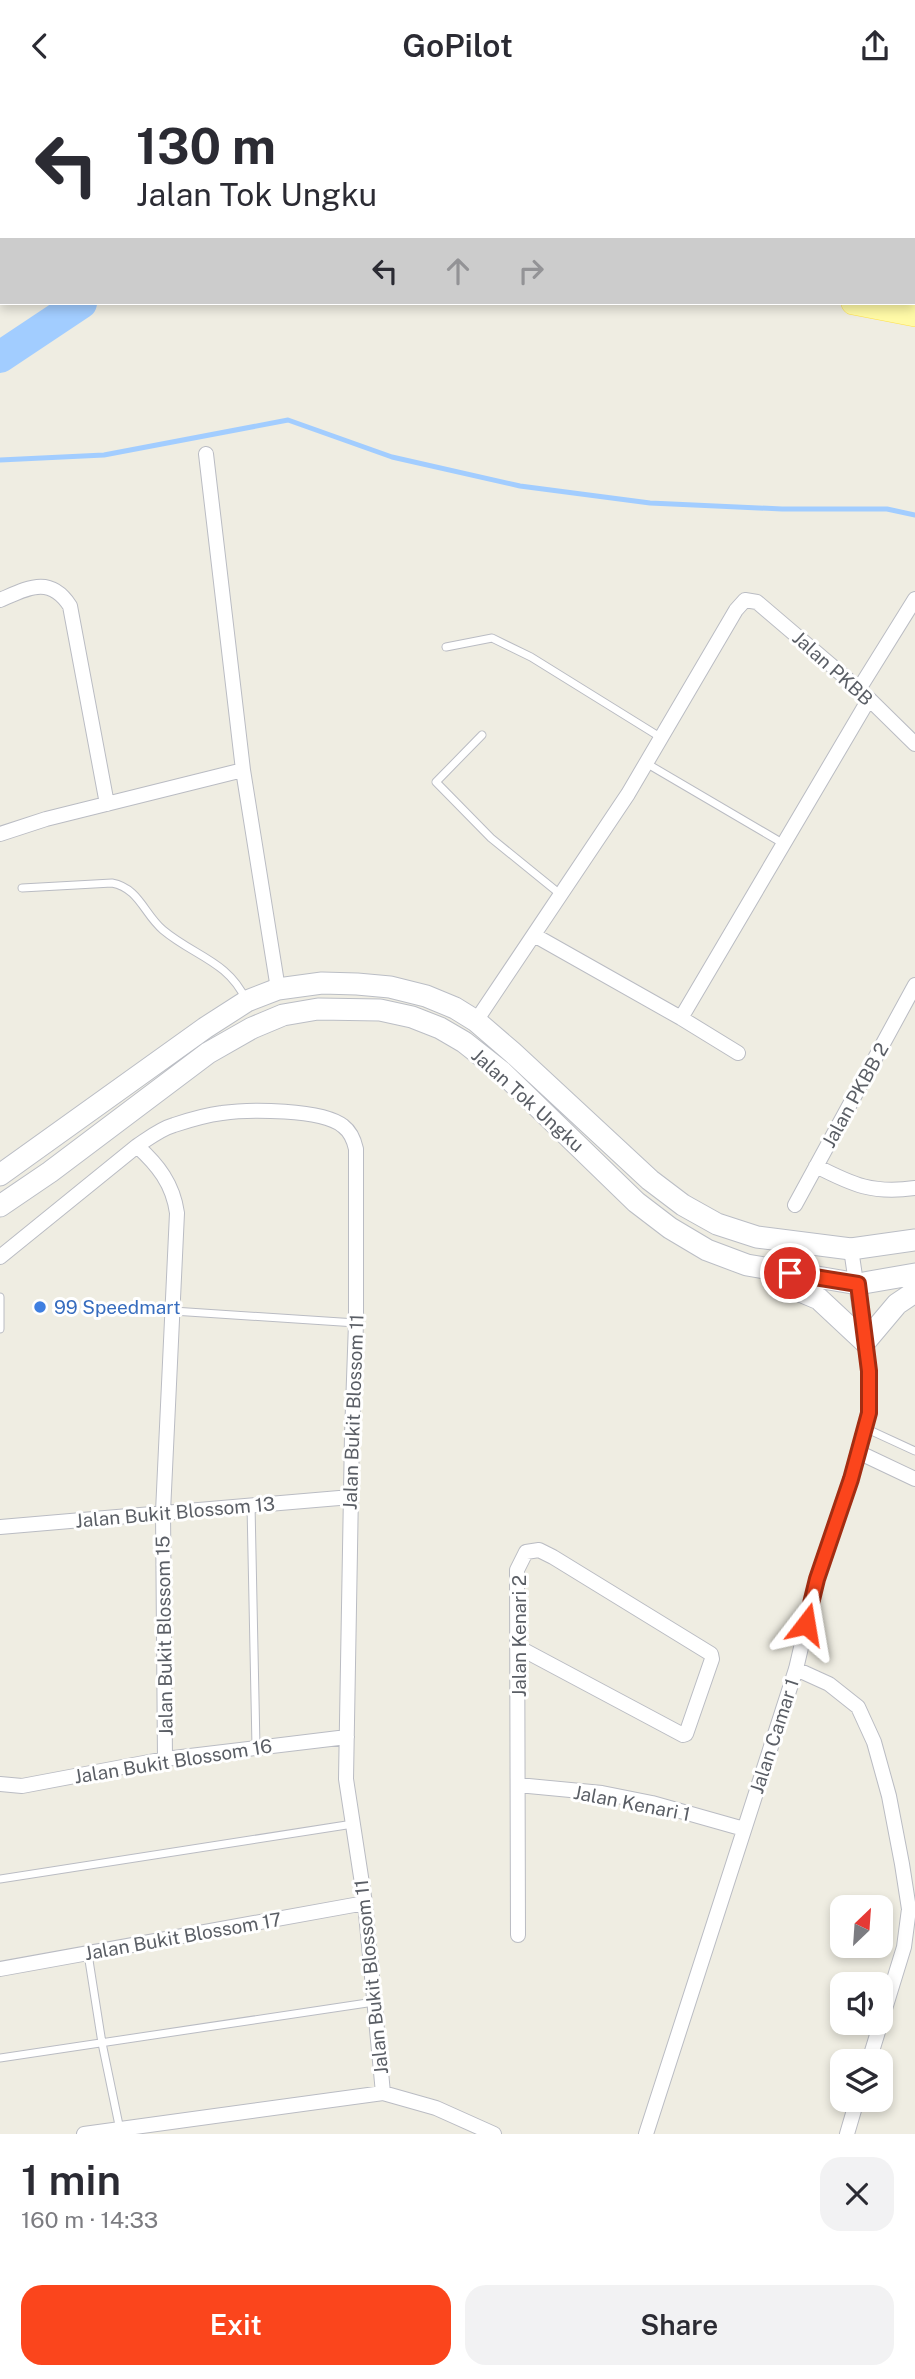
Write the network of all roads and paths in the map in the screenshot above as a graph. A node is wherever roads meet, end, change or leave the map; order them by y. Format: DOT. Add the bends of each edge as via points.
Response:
graph roads {
  1 [pos="863,305"];
  2 [pos="915,315"];
  3 [pos="206,454"];
  4 [pos="915,599"];
  5 [pos="0,600"];
  6 [pos="446,647"];
  7 [pos="864,694"];
  8 [pos="482,735"];
  9 [pos="661,738"];
  10 [pos="915,744"];
  11 [pos="646,763"];
  12 [pos="243,770"];
  13 [pos="107,804"];
  14 [pos="0,834"];
  15 [pos="784,844"];
  16 [pos="22,888"];
  17 [pos="561,895"];
  18 [pos="534,935"];
  19 [pos="915,985"];
  20 [pos="278,989"];
  21 [pos="247,1001"];
  22 [pos="681,1018"];
  23 [pos="476,1021"];
  24 [pos="738,1053"];
  25 [pos="137,1146"];
  26 [pos="816,1166"];
  27 [pos="1,1174"];
  28 [pos="915,1188"];
  29 [pos="795,1205"];
  30 [pos="0,1206"];
  31 [pos="915,1240"];
  32 [pos="851,1249"];
  33 [pos="0,1257"];
  34 [pos="747,1265"];
  35 [pos="915,1274"];
  36 [pos="858,1284"];
  37 [pos="915,1292"];
  38 [pos="0,1297"];
  39 [pos="173,1311"];
  40 [pos="356,1323"];
  41 [pos="0,1329"];
  42 [pos="865,1342"];
  43 [pos="865,1428"];
  44 [pos="915,1451"];
  45 [pos="858,1453"];
  46 [pos="915,1479"];
  47 [pos="351,1497"];
  48 [pos="251,1505"];
  49 [pos="163,1512"];
  50 [pos="0,1527"];
  51 [pos="518,1647"];
  52 [pos="796,1669"];
  53 [pos="346,1737"];
  54 [pos="256,1748"];
  55 [pos="165,1759"];
  56 [pos="0,1784"];
  57 [pos="518,1785"];
  58 [pos="353,1824"];
  59 [pos="744,1829"];
  60 [pos="0,1879"];
  61 [pos="365,1903"];
  62 [pos="518,1935"];
  63 [pos="88,1954"];
  64 [pos="0,1969"];
  65 [pos="374,2002"];
  66 [pos="102,2043"];
  67 [pos="873,2049"];
  68 [pos="0,2059"];
  69 [pos="383,2093"];
  70 [pos="854,2112"];
  71 [pos="121,2131"];
  72 [pos="84,2134"];
  73 [pos="494,2134"];
  74 [pos="646,2134"];
  75 [pos="847,2134"];
  1 -- 2 [label="main road"];
  3 -- 12 [label="street"];
  4 -- 7 [label="street"];
  5 -- 13 [label="street" via="42,586 63,596 70,606"];
  6 -- 9 [label="lane" via="492,638 531,657"];
  7 -- 9 [label="street, Jalan PKBB" via="757,602 745,600"];
  7 -- 10 [label="street, Jalan PKBB"];
  7 -- 15 [label="street"];
  8 -- 17 [label="lane" via="436,782 491,838"];
  9 -- 11 [label="street"];
  11 -- 15 [label="lane"];
  11 -- 17 [label="street"];
  12 -- 13 [label="street"];
  12 -- 20 [label="street"];
  13 -- 14 [label="street"];
  15 -- 22 [label="street"];
  16 -- 21 [label="lane" via="121,885 142,902 162,929 232,977"];
  17 -- 18 [label="street"];
  18 -- 22 [label="street"];
  18 -- 23 [label="street"];
  19 -- 26 [label="street, Jalan PKBB 2"];
  20 -- 21 [label="main road, Jalan Tok Ungku"];
  20 -- 23 [label="main road, Jalan Tok Ungku" via="322,983 390,987 426,996"];
  21 -- 27 [label="main road, Jalan Tok Ungku"];
  22 -- 24 [label="street"];
  23 -- 32 [label="main road, Jalan Tok Ungku" via="682,1205 717,1224 757,1237"];
  25 -- 33 [label="street, Jalan Bukit Blossom 11"];
  25 -- 39 [label="street, Jalan Bukit Blossom 15" via="165,1176 175,1198"];
  25 -- 40 [label="street, Jalan Bukit Blossom 11" via="173,1125 222,1113 287,1112 326,1117 346,1128 356,1149"];
  26 -- 28 [label="street" via="864,1187"];
  26 -- 29 [label="street, Jalan PKBB 2"];
  30 -- 34 [label="main road, Jalan Tok Ungku" via="208,1053 251,1028 318,1009 380,1010 412,1017 464,1042 502,1072 636,1202 707,1250"];
  31 -- 32 [label="main road, Jalan Tok Ungku"];
  32 -- 36 [label="street, Jalan Camar 1"];
  34 -- 36 [label="main road, Jalan Tok Ungku"];
  34 -- 42 [label="main road" via="757,1275 819,1299"];
  35 -- 36 [label="main road, Jalan Tok Ungku"];
  36 -- 42 [label="street, Jalan Camar 1"];
  37 -- 42 [label="main road" via="897,1304"];
  38 -- 41 [label="lane"];
  39 -- 40 [label="lane"];
  39 -- 49 [label="street, Jalan Bukit Blossom 15"];
  40 -- 47 [label="street, Jalan Bukit Blossom 11"];
  42 -- 43 [label="street, Jalan Camar 1" via="869,1413"];
  43 -- 44 [label="lane"];
  43 -- 45 [label="street, Jalan Camar 1"];
  45 -- 46 [label="street"];
  45 -- 52 [label="street, Jalan Camar 1" via="817,1579"];
  47 -- 48 [label="street, Jalan Bukit Blossom 13"];
  47 -- 53 [label="street, Jalan Bukit Blossom 11"];
  48 -- 49 [label="street, Jalan Bukit Blossom 13"];
  48 -- 54 [label="lane"];
  49 -- 50 [label="street, Jalan Bukit Blossom 13"];
  49 -- 55 [label="street, Jalan Bukit Blossom 15"];
  51 -- 51 [label="street, Jalan Kenari 2" via="517,1570 526,1552 539,1550 711,1654 712,1659 687,1734 682,1735"];
  51 -- 57 [label="street, Jalan Kenari 2"];
  52 -- 59 [label="street, Jalan Camar 1"];
  52 -- 67 [label="street" via="829,1684 858,1707 874,1742 889,1796 909,1909 904,1947"];
  53 -- 54 [label="street, Jalan Bukit Blossom 16"];
  53 -- 58 [label="street, Jalan Bukit Blossom 11"];
  54 -- 55 [label="street, Jalan Bukit Blossom 16"];
  55 -- 56 [label="street, Jalan Bukit Blossom 16" via="22,1786"];
  57 -- 59 [label="street, Jalan Kenari 1" via="602,1793"];
  57 -- 62 [label="street, Jalan Kenari 2"];
  58 -- 60 [label="lane"];
  58 -- 61 [label="street, Jalan Bukit Blossom 11"];
  59 -- 74 [label="street, Jalan Camar 1"];
  61 -- 63 [label="street, Jalan Bukit Blossom 17"];
  61 -- 65 [label="street, Jalan Bukit Blossom 11"];
  63 -- 64 [label="street, Jalan Bukit Blossom 17"];
  63 -- 66 [label="lane"];
  65 -- 66 [label="lane"];
  65 -- 69 [label="street, Jalan Bukit Blossom 11"];
  66 -- 68 [label="lane"];
  66 -- 71 [label="lane"];
  69 -- 71 [label="street"];
  69 -- 73 [label="street" via="436,2108"];
  70 -- 75 [label="street"];
  71 -- 72 [label="street"];
}
